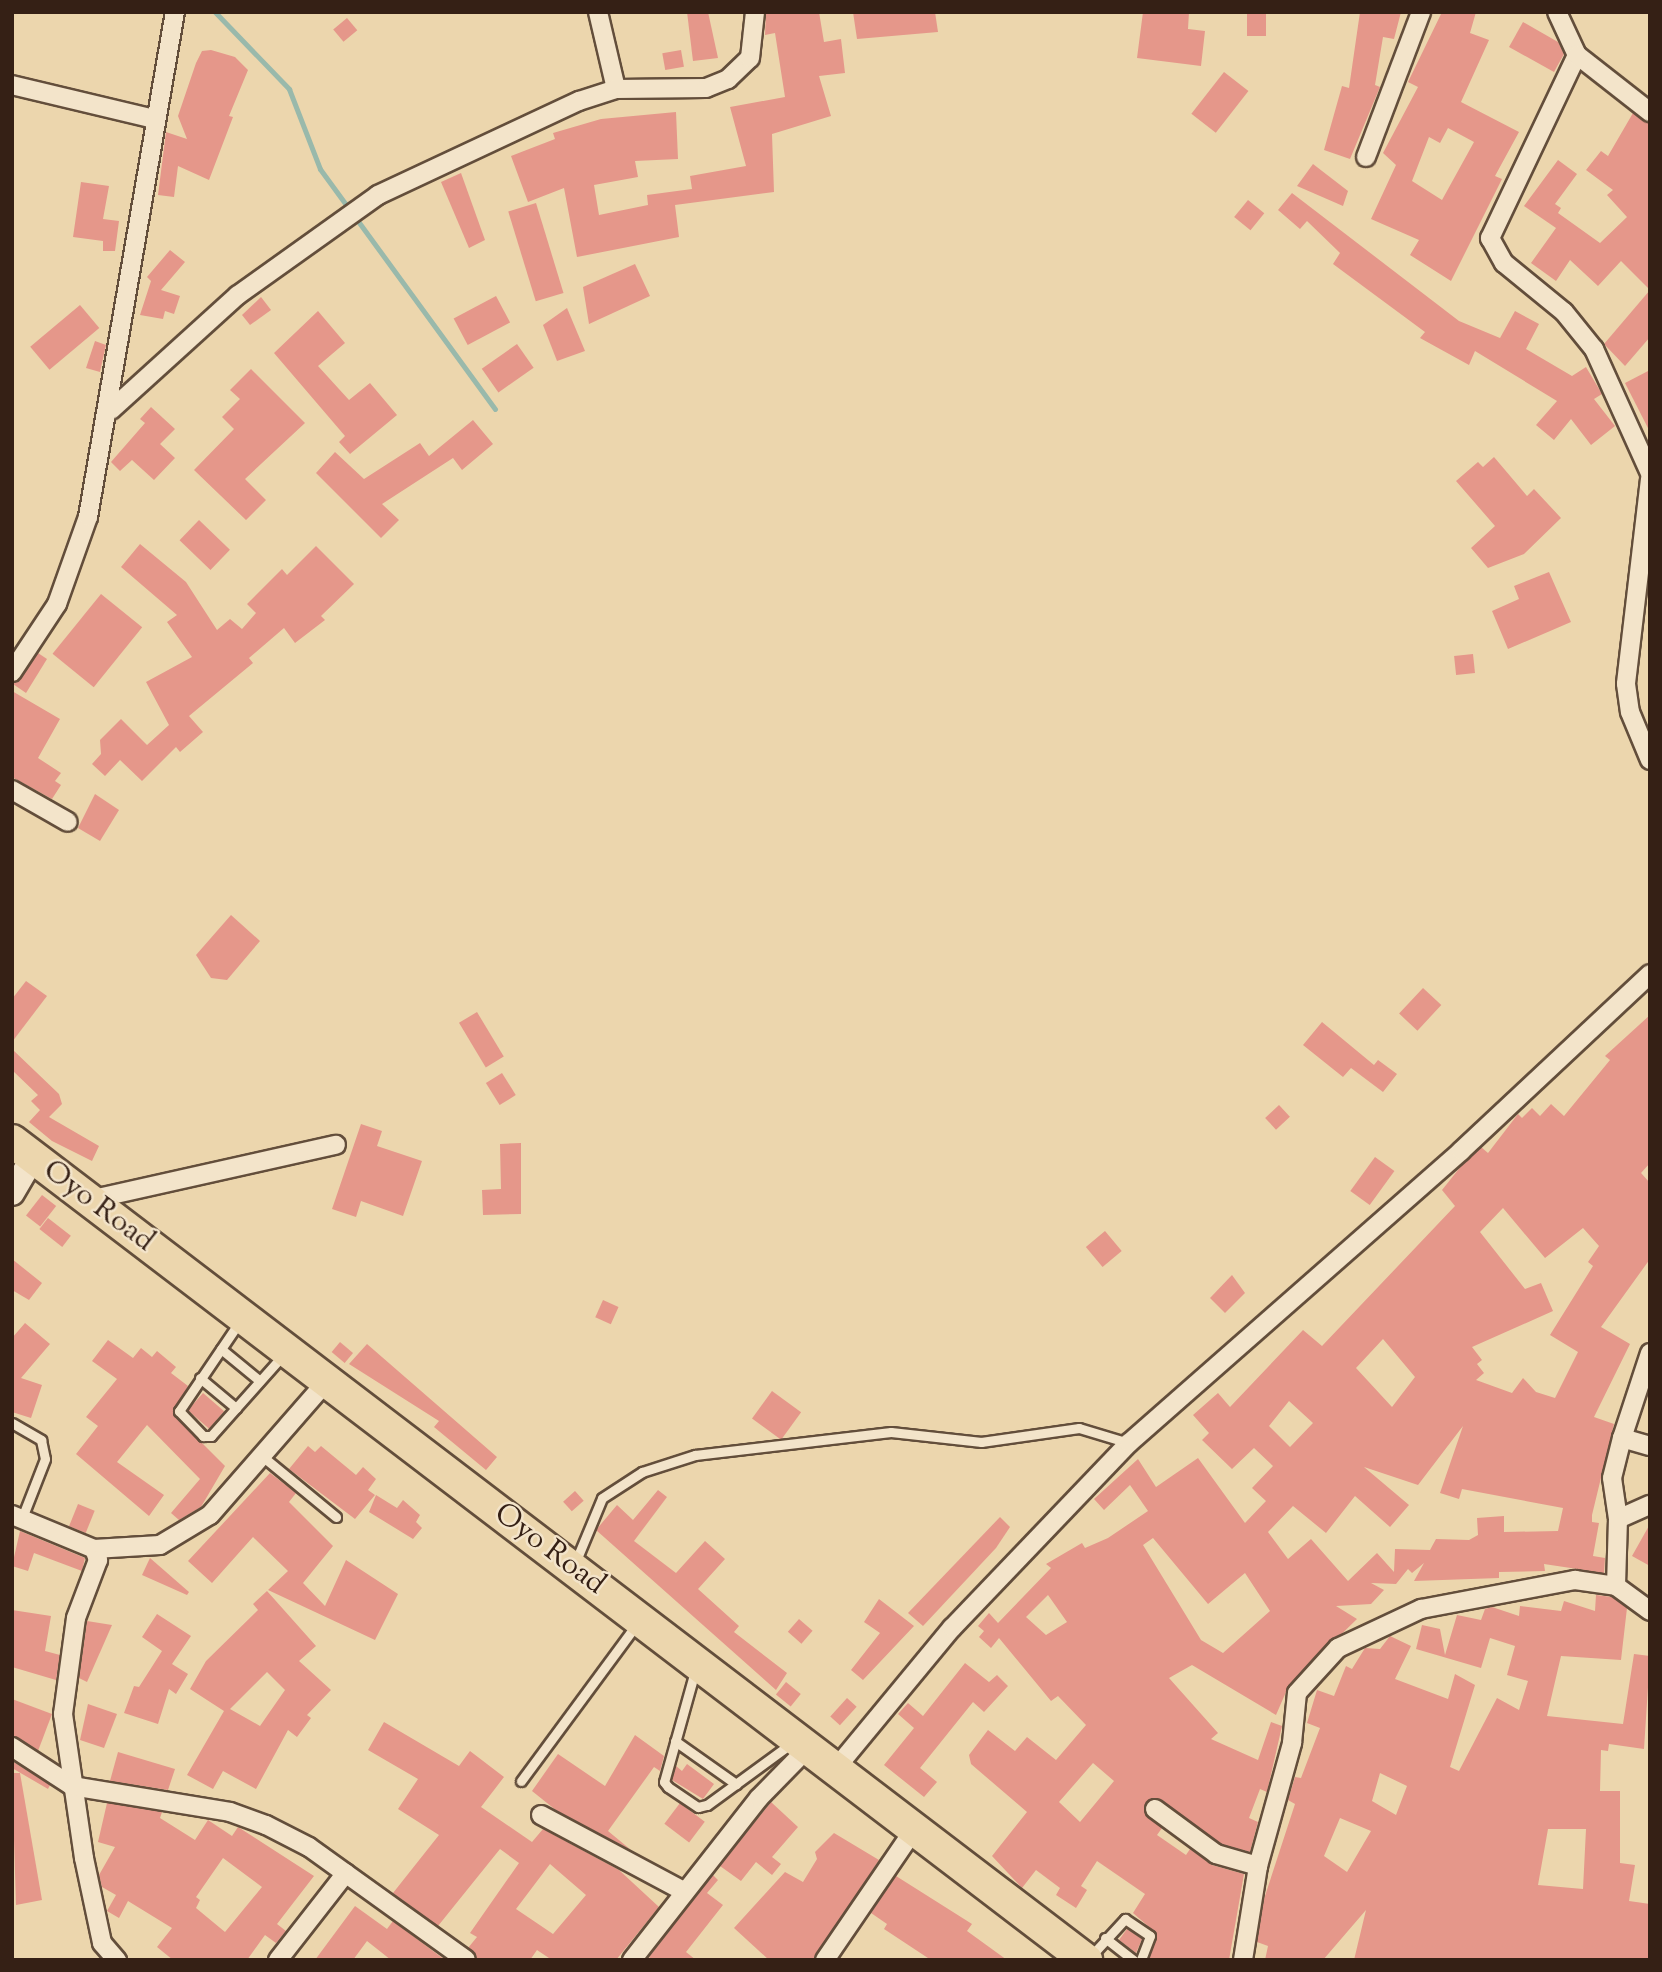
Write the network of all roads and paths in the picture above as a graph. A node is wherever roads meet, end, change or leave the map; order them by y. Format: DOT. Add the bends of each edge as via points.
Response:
graph roads {
  1 [pos="175,12"];
  2 [pos="598,12"];
  3 [pos="755,12"];
  4 [pos="1421,12"];
  5 [pos="1557,12"];
  6 [pos="1577,55"];
  7 [pos="12,85"];
  8 [pos="616,89"];
  9 [pos="1650,112"];
  10 [pos="155,119"];
  11 [pos="1366,157"];
  12 [pos="111,410"];
  13 [pos="1650,473"];
  14 [pos="1650,479"];
  15 [pos="12,673"];
  16 [pos="1650,760"];
  17 [pos="12,790"];
  18 [pos="68,822"];
  19 [pos="1650,974"];
  20 [pos="336,1145"];
  21 [pos="23,1149"];
  22 [pos="12,1193"];
  23 [pos="89,1200"];
  24 [pos="243,1317"];
  25 [pos="221,1349"];
  26 [pos="287,1350"];
  27 [pos="1650,1353"];
  28 [pos="200,1378"];
  29 [pos="260,1381"];
  30 [pos="327,1381"];
  31 [pos="236,1408"];
  32 [pos="12,1423"];
  33 [pos="1622,1438"];
  34 [pos="1129,1443"];
  35 [pos="1650,1446"];
  36 [pos="262,1456"];
  37 [pos="1650,1505"];
  38 [pos="17,1516"];
  39 [pos="337,1517"];
  40 [pos="1618,1519"];
  41 [pos="94,1549"];
  42 [pos="573,1568"];
  43 [pos="1616,1586"];
  44 [pos="1650,1611"];
  45 [pos="640,1620"];
  46 [pos="697,1663"];
  47 [pos="675,1741"];
  48 [pos="803,1743"];
  49 [pos="12,1747"];
  50 [pos="835,1768"];
  51 [pos="521,1781"];
  52 [pos="736,1784"];
  53 [pos="72,1786"];
  54 [pos="1155,1809"];
  55 [pos="541,1815"];
  56 [pos="915,1828"];
  57 [pos="1258,1866"];
  58 [pos="346,1873"];
  59 [pos="685,1892"];
  60 [pos="1093,1953"];
  61 [pos="117,1960"];
  62 [pos="278,1960"];
  63 [pos="466,1960"];
  64 [pos="632,1960"];
  65 [pos="825,1960"];
  66 [pos="1133,1960"];
  67 [pos="1141,1960"];
  68 [pos="1243,1960"];
  1 -- 10 [label="street"];
  2 -- 8 [label="street"];
  3 -- 8 [label="street" via="750,58 728,79 706,88"];
  4 -- 11 [label="street"];
  5 -- 6 [label="street"];
  6 -- 9 [label="street"];
  6 -- 13 [label="street" via="1490,238 1504,263 1564,312 1594,348"];
  7 -- 10 [label="street"];
  8 -- 12 [label="street" via="470,148 378,195 238,295"];
  10 -- 12 [label="street"];
  12 -- 15 [label="street" via="76,563"];
  14 -- 16 [label="street" via="1626,684"];
  17 -- 18 [label="street"];
  19 -- 34 [label="street" via="1461,1151"];
  20 -- 23 [label="street"];
  21 -- 22 [label="street"];
  21 -- 23 [label="highway, Oyo Road"];
  23 -- 24 [label="highway, Oyo Road"];
  24 -- 25 [label="lane"];
  24 -- 26 [label="highway, Oyo Road"];
  25 -- 28 [label="lane"];
  25 -- 29 [label="lane"];
  26 -- 29 [label="lane"];
  26 -- 30 [label="highway, Oyo Road"];
  27 -- 33 [label="street"];
  28 -- 31 [label="lane"];
  28 -- 31 [label="lane" via="179,1411 203,1436 211,1436"];
  29 -- 31 [label="lane"];
  30 -- 36 [label="street"];
  30 -- 42 [label="highway, Oyo Road"];
  32 -- 38 [label="lane" via="41,1440 45,1459"];
  33 -- 35 [label="street"];
  33 -- 40 [label="street" via="1612,1478"];
  34 -- 42 [label="lane" via="1079,1428 981,1442 891,1432 695,1455 642,1472 602,1498"];
  34 -- 50 [label="street" via="952,1628"];
  36 -- 39 [label="lane"];
  36 -- 41 [label="street" via="195,1528 160,1545"];
  37 -- 40 [label="street"];
  38 -- 41 [label="street"];
  40 -- 43 [label="street"];
  41 -- 53 [label="street" via="98,1560 76,1618 63,1714"];
  42 -- 45 [label="highway, Oyo Road"];
  43 -- 44 [label="street"];
  43 -- 57 [label="street" via="1575,1580 1421,1609 1338,1648 1297,1693 1292,1744"];
  45 -- 46 [label="highway, Oyo Road"];
  45 -- 51 [label="lane"];
  46 -- 47 [label="lane"];
  46 -- 48 [label="highway, Oyo Road"];
  47 -- 52 [label="lane"];
  47 -- 52 [label="lane" via="664,1782 668,1787 698,1807"];
  48 -- 50 [label="highway, Oyo Road"];
  48 -- 52 [label="lane"];
  48 -- 59 [label="street"];
  49 -- 53 [label="street"];
  50 -- 56 [label="highway, Oyo Road"];
  53 -- 58 [label="street" via="230,1812 309,1847"];
  53 -- 61 [label="street" via="103,1942"];
  54 -- 57 [label="street" via="1216,1854"];
  55 -- 59 [label="street"];
  56 -- 60 [label="highway, Oyo Road"];
  56 -- 65 [label="street"];
  57 -- 68 [label="street"];
  58 -- 62 [label="street"];
  58 -- 63 [label="street"];
  59 -- 64 [label="street"];
  60 -- 66 [label="lane"];
  60 -- 67 [label="lane" via="1125,1919 1150,1936"];
}
